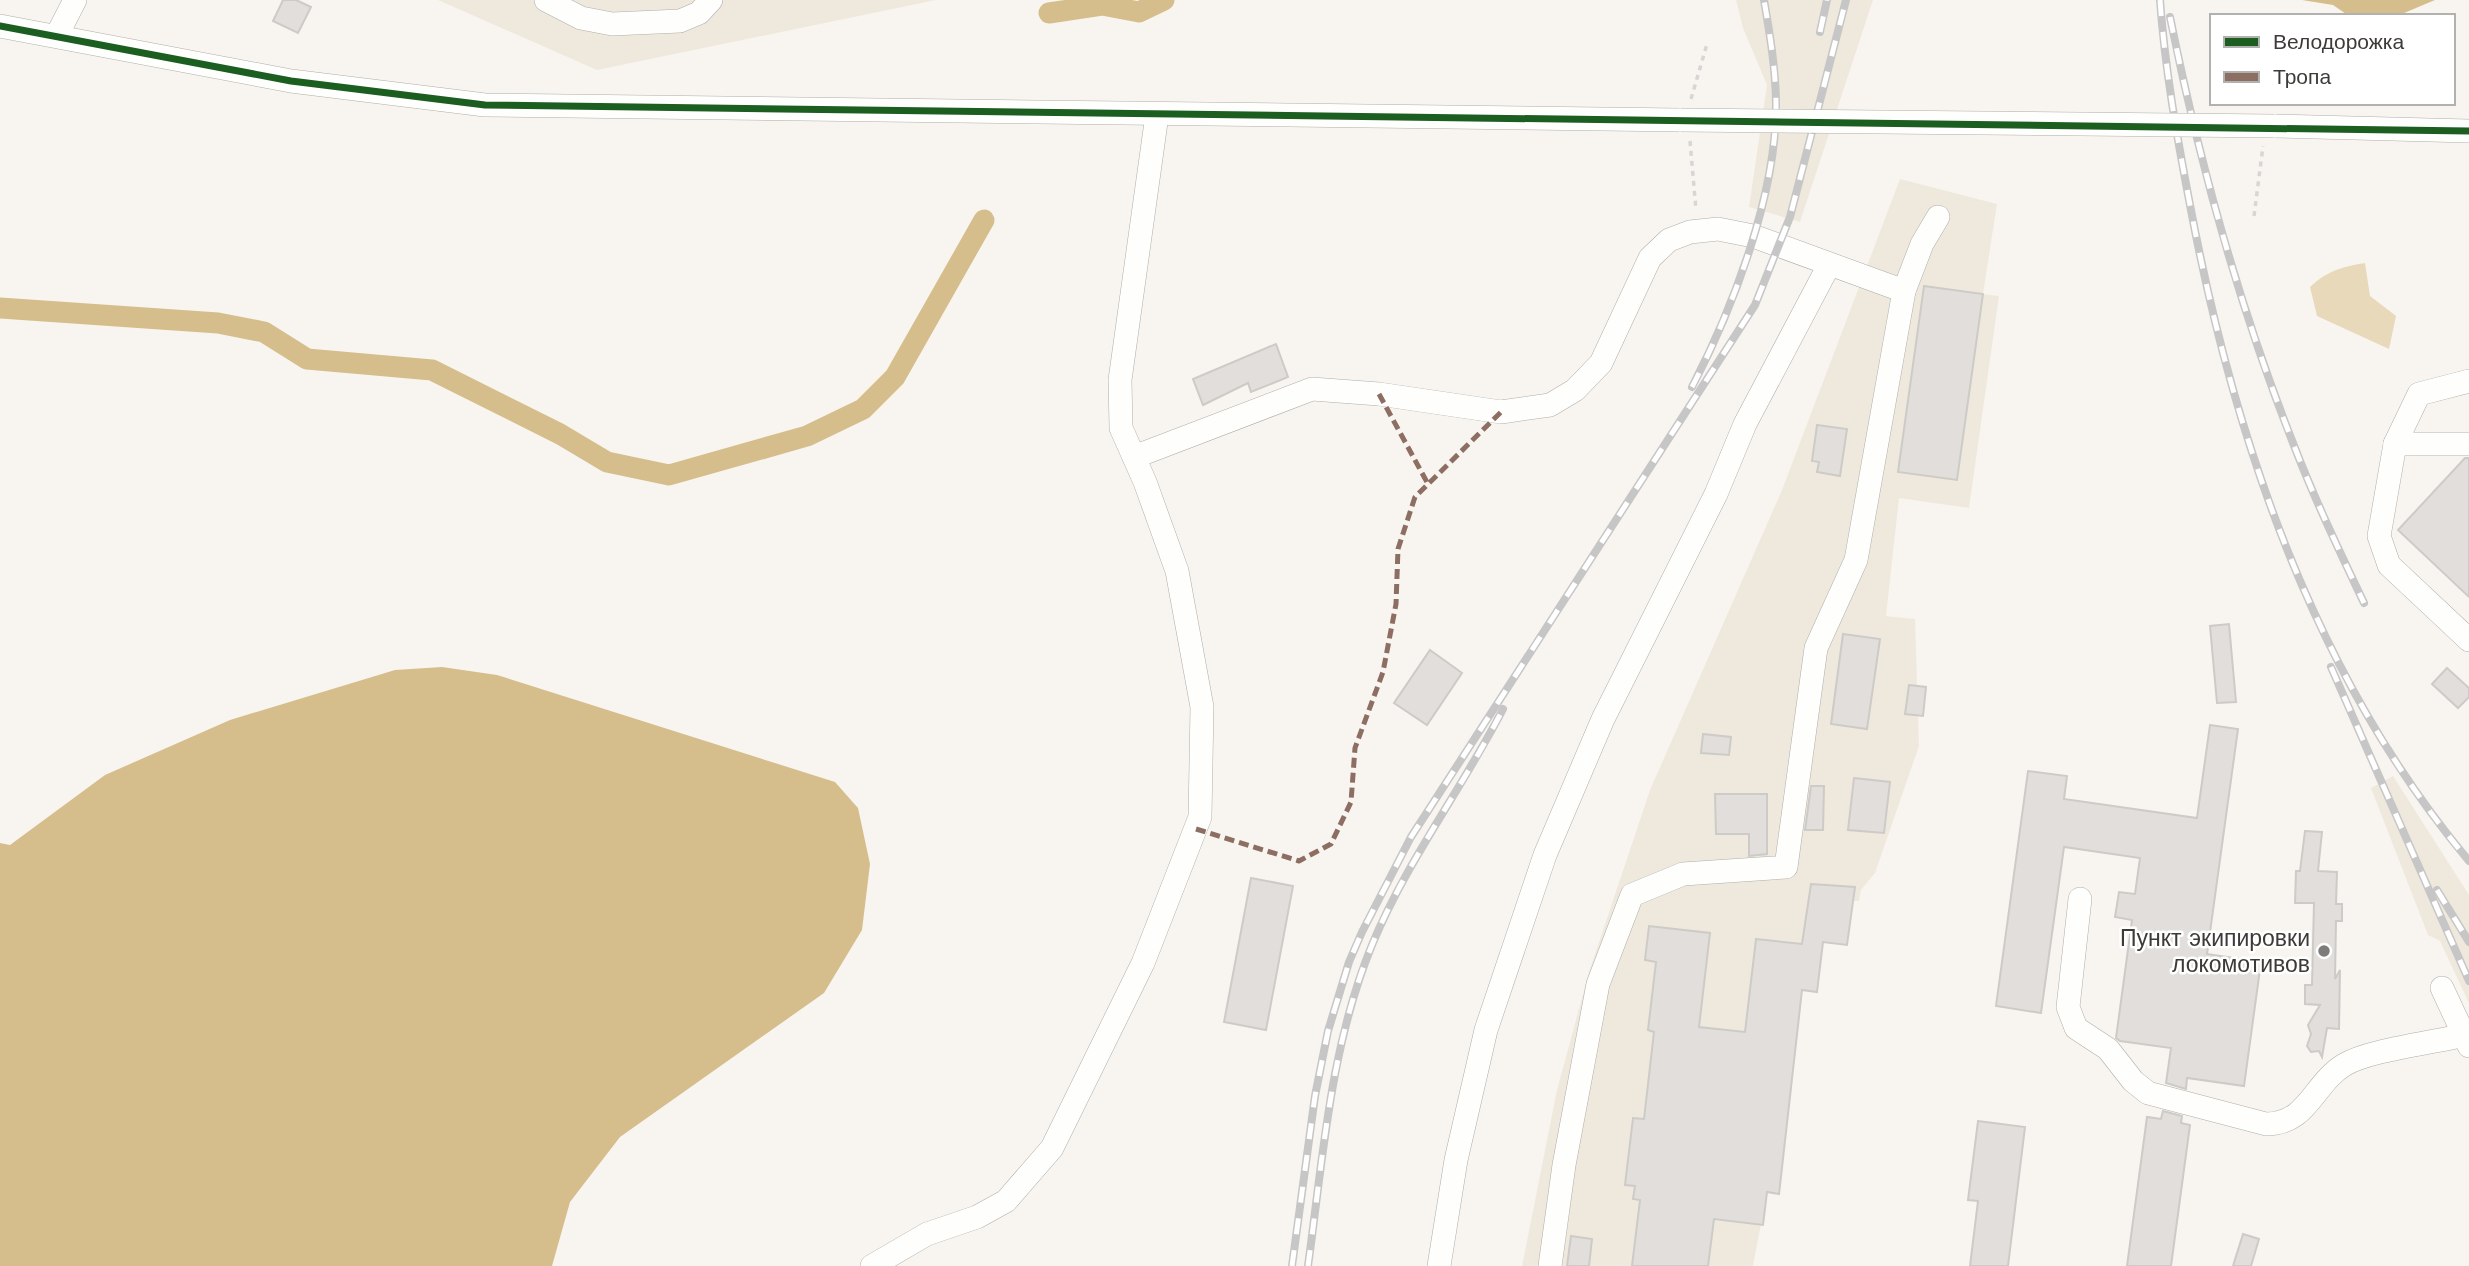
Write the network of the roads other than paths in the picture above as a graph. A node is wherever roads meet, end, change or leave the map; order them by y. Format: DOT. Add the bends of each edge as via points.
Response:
graph roads {
  1 [pos="75,0"];
  2 [pos="546,0"];
  3 [pos="711,0"];
  4 [pos="0,26"];
  5 [pos="57,35"];
  6 [pos="1157,115"];
  7 [pos="2469,131"];
  8 [pos="1938,217"];
  9 [pos="1829,265"];
  10 [pos="1904,291"];
  11 [pos="2469,381"];
  12 [pos="2469,443"];
  13 [pos="2395,444"];
  14 [pos="1134,457"];
  15 [pos="2469,640"];
  16 [pos="2080,899"];
  17 [pos="2442,988"];
  18 [pos="2466,1040"];
  19 [pos="872,1266"];
  20 [pos="1439,1266"];
  21 [pos="1550,1266"];
  1 -- 5 [label="street"];
  2 -- 3 [label="street" via="581,18 612,24 680,21 699,13"];
  4 -- 5 [label="street"];
  5 -- 6 [label="street" via="291,81 485,105"];
  6 -- 7 [label="street, bridge" via="1687,120 2269,135"];
  6 -- 14 [label="street" via="1120,380 1121,428"];
  8 -- 10 [label="street"];
  9 -- 10 [label="street"];
  9 -- 14 [label="street" via="1734,231 1690,232 1669,240 1650,258 1601,363 1575,390 1550,405 1501,412 1312,389"];
  9 -- 20 [label="street" via="1745,424 1716,494 1603,719 1553,835 1486,1030 1456,1160"];
  10 -- 21 [label="street" via="1856,560 1816,648 1786,867 1683,874 1632,895 1598,984"];
  11 -- 13 [label="street" via="2419,394"];
  12 -- 13 [label="street"];
  13 -- 15 [label="street" via="2379,536 2389,565"];
  14 -- 19 [label="street" via="1177,571 1187,625 1202,707 1200,817 1143,963 1052,1148 1006,1200 977,1217 928,1234"];
  16 -- 18 [label="street" via="2068,1007 2071,1019 2084,1034 2109,1049 2148,1093 2266,1124 2284,1122 2304,1110 2346,1064 2370,1055"];
  17 -- 18 [label="street"];
}
